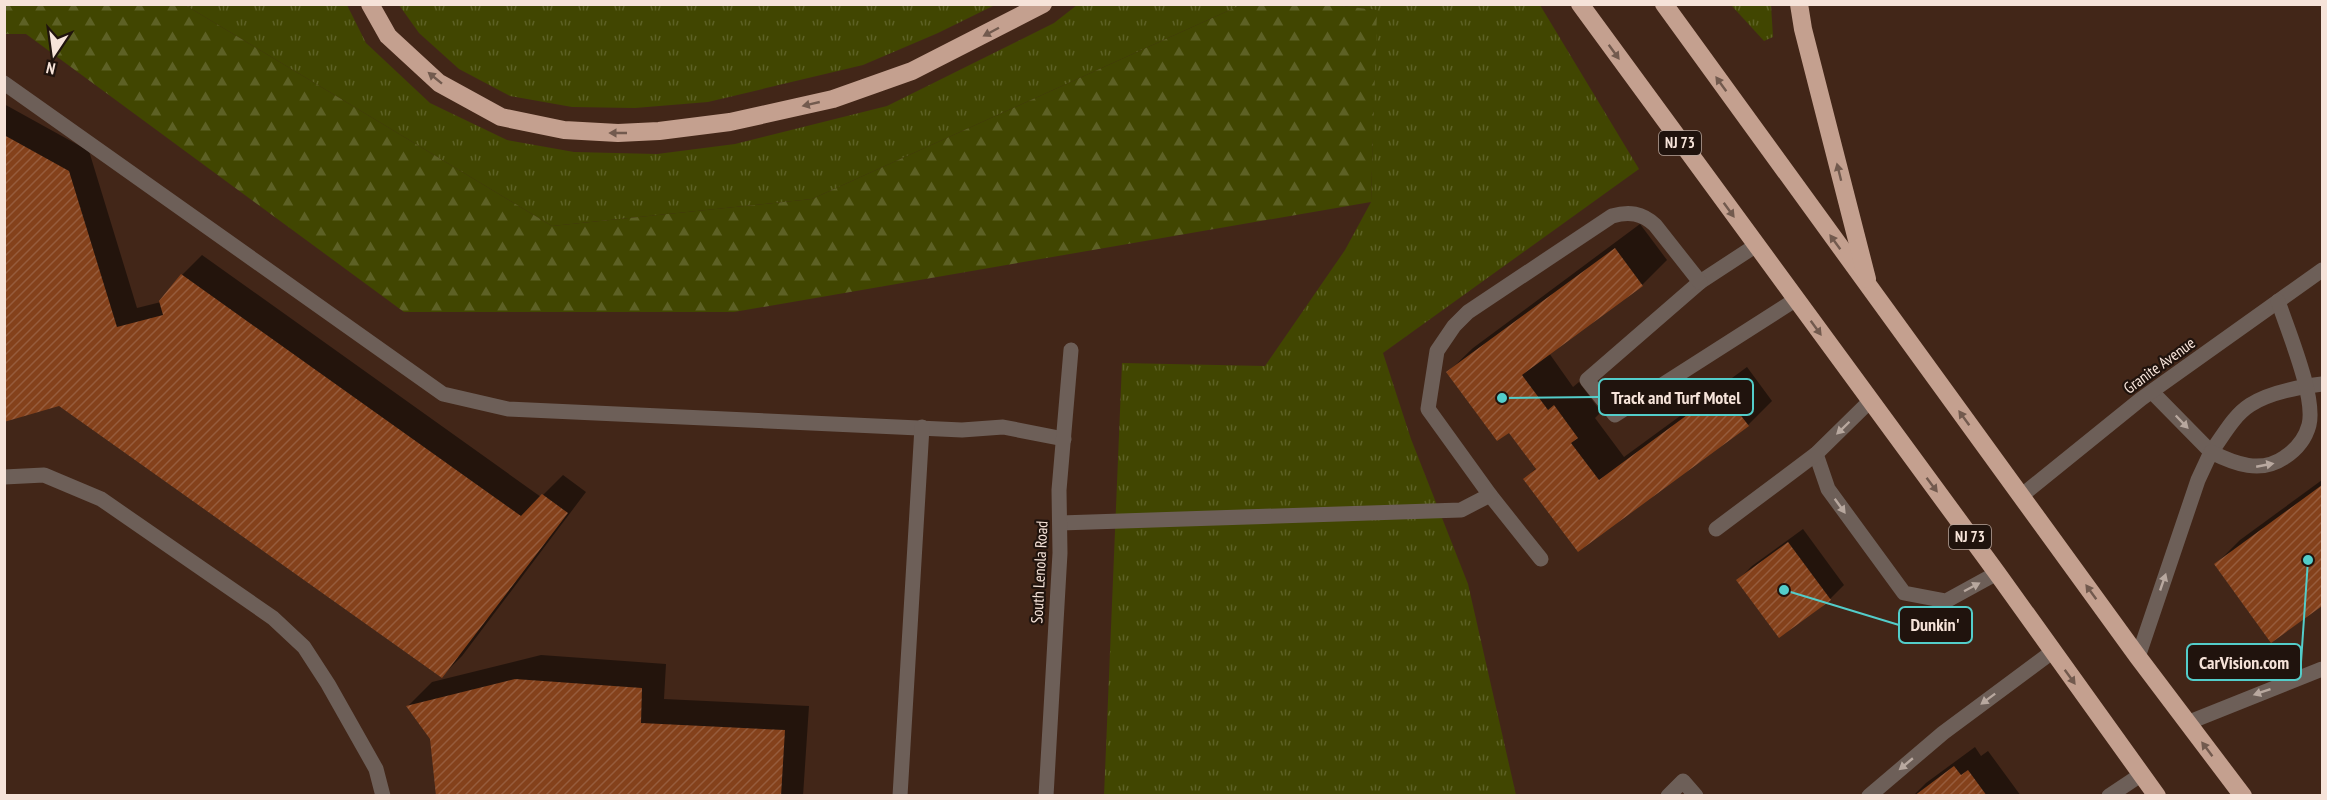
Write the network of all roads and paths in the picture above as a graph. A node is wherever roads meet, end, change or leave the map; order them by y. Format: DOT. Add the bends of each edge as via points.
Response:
graph roads {
  1 [pos="370,4"];
  2 [pos="1043,4"];
  3 [pos="1580,4"];
  4 [pos="1664,4"];
  5 [pos="1799,4"];
  6 [pos="4,83"];
  7 [pos="1755,246"];
  8 [pos="2322,270"];
  9 [pos="1700,282"];
  10 [pos="1869,290"];
  11 [pos="1796,300"];
  12 [pos="2278,301"];
  13 [pos="1071,350"];
  14 [pos="2322,384"];
  15 [pos="2306,386"];
  16 [pos="2152,392"];
  17 [pos="1870,401"];
  18 [pos="922,428"];
  19 [pos="1064,439"];
  20 [pos="2211,452"];
  21 [pos="1816,454"];
  22 [pos="4,477"];
  23 [pos="1490,495"];
  24 [pos="2021,495"];
  25 [pos="1060,523"];
  26 [pos="1716,529"];
  27 [pos="1541,559"];
  28 [pos="1997,573"];
  29 [pos="2052,652"];
  30 [pos="2138,657"];
  31 [pos="2320,671"];
  32 [pos="2187,723"];
  33 [pos="2142,774"];
  34 [pos="383,795"];
  35 [pos="900,795"];
  36 [pos="1046,795"];
  37 [pos="1668,795"];
  38 [pos="1696,795"];
  39 [pos="1869,795"];
  40 [pos="2109,795"];
  41 [pos="2157,795"];
  42 [pos="2243,795"];
  2 -- 1 [label="highway, one-way" via="912,70 833,99 730,122 618,133 564,130 501,117 439,83 388,36"];
  3 -- 7 [label="highway, NJ 73, one-way"];
  10 -- 4 [label="highway, one-way"];
  10 -- 5 [label="highway, one-way"];
  6 -- 18 [label="street" via="443,394 508,409"];
  7 -- 9 [label="street"];
  7 -- 11 [label="highway, NJ 73"];
  8 -- 12 [label="street, Granite Avenue"];
  9 -- 11 [label="street" via="1587,380 1615,415"];
  9 -- 23 [label="street" via="1656,225 1637,214 1624,213 1612,216 1487,299 1454,326 1437,351 1428,409"];
  24 -- 10 [label="highway, one-way"];
  11 -- 17 [label="highway, NJ 73, one-way"];
  12 -- 15 [label="street"];
  12 -- 16 [label="street, Granite Avenue"];
  13 -- 19 [label="street, South Lenola Road"];
  14 -- 15 [label="street"];
  15 -- 20 [label="street" via="2251,405 2229,426"];
  20 -- 15 [label="street, one-way" via="2235,464 2256,467 2278,462 2297,449 2310,423"];
  16 -- 20 [label="street, one-way"];
  16 -- 24 [label="street, Granite Avenue"];
  17 -- 21 [label="street, one-way"];
  17 -- 28 [label="highway, NJ 73, one-way"];
  18 -- 19 [label="street" via="1003,427"];
  18 -- 35 [label="street"];
  19 -- 25 [label="street, South Lenola Road"];
  30 -- 20 [label="street, one-way"];
  21 -- 26 [label="street"];
  21 -- 28 [label="street, one-way" via="1828,489 1904,593 1946,601"];
  22 -- 34 [label="street" via="44,475 101,499 273,618 304,647 328,684 376,769"];
  23 -- 25 [label="street" via="1461,510"];
  23 -- 27 [label="street"];
  30 -- 24 [label="highway, one-way"];
  25 -- 36 [label="street, South Lenola Road"];
  28 -- 29 [label="highway, NJ 73"];
  29 -- 33 [label="highway, NJ 73, one-way"];
  29 -- 39 [label="street, one-way" via="1943,733"];
  30 -- 32 [label="highway"];
  31 -- 32 [label="street, one-way"];
  42 -- 32 [label="highway, one-way"];
  33 -- 40 [label="street"];
  33 -- 41 [label="highway, NJ 73"];
  37 -- 38 [label="street" via="1683,781"];
}
